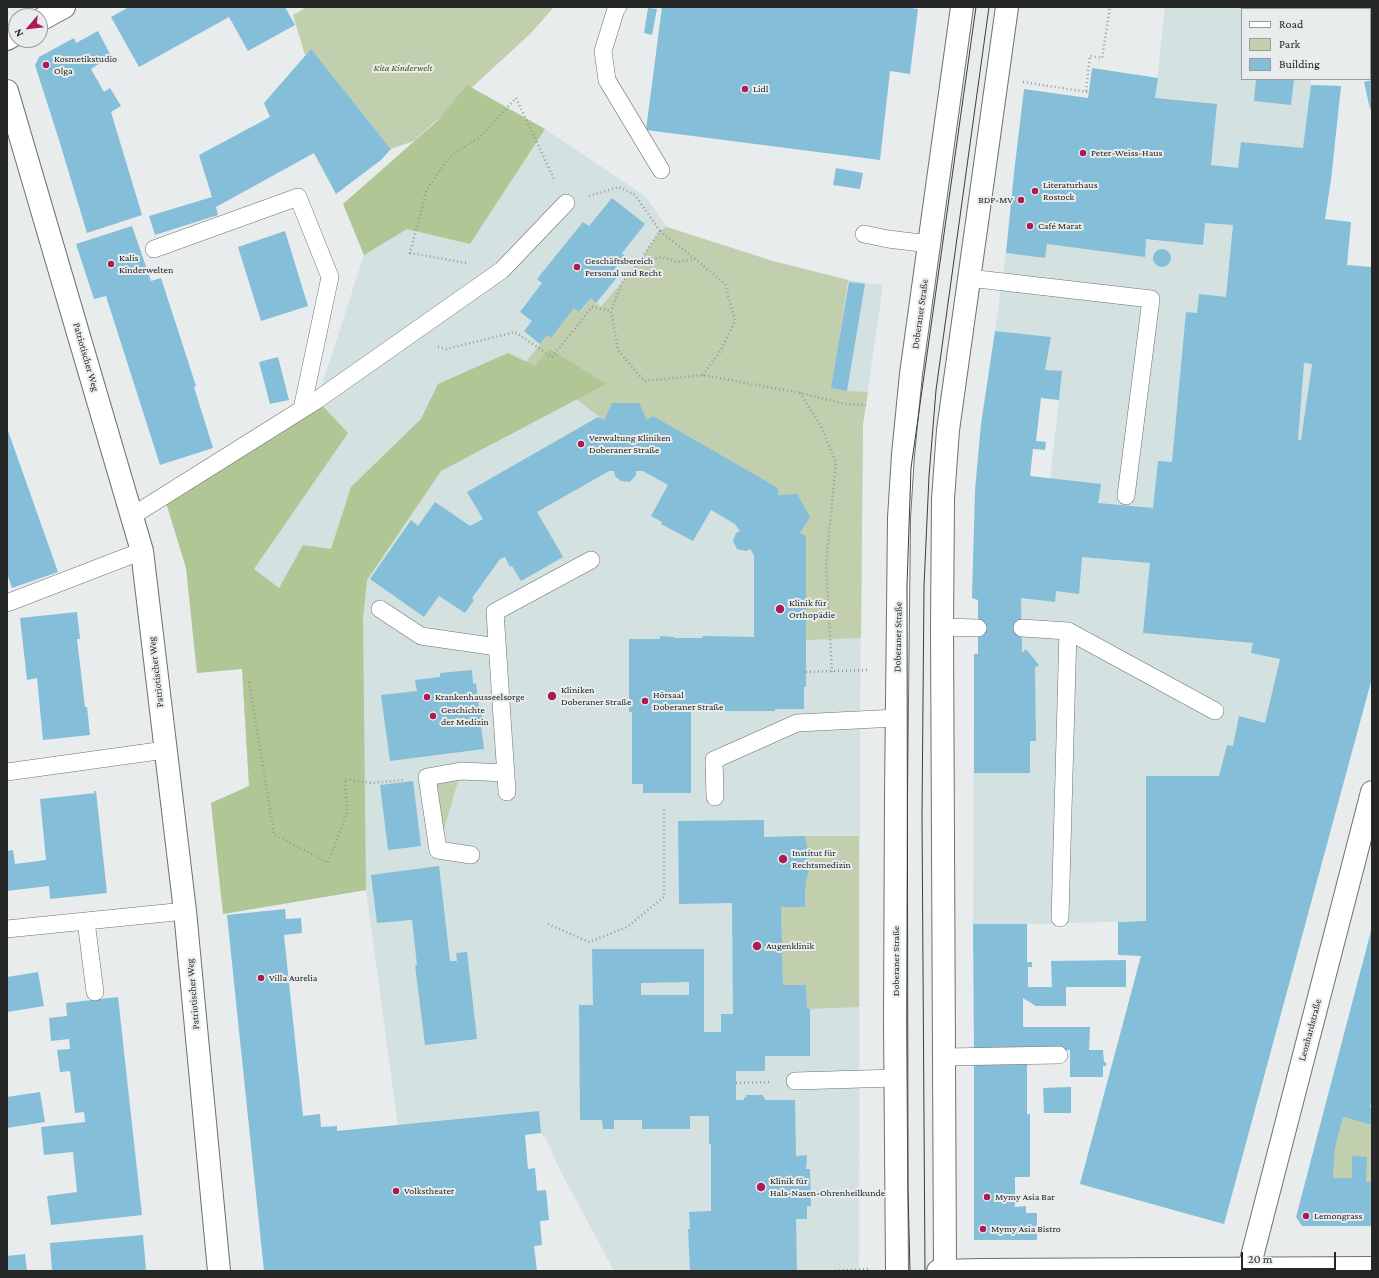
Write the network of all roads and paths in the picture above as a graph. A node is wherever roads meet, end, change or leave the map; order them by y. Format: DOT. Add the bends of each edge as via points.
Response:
graph roads {
  1 [pos="64,7"];
  2 [pos="618,7"];
  3 [pos="962,7"];
  4 [pos="1007,7"];
  5 [pos="1110,7"];
  6 [pos="48,16"];
  7 [pos="1032,83"];
  8 [pos="7,91"];
  9 [pos="661,170"];
  10 [pos="566,203"];
  11 [pos="660,231"];
  12 [pos="864,234"];
  13 [pos="929,244"];
  14 [pos="154,249"];
  15 [pos="695,259"];
  16 [pos="640,261"];
  17 [pos="502,270"];
  18 [pos="970,278"];
  19 [pos="611,311"];
  20 [pos="407,337"];
  21 [pos="703,375"];
  22 [pos="800,393"];
  23 [pos="866,406"];
  24 [pos="302,409"];
  25 [pos="1126,496"];
  26 [pos="132,516"];
  27 [pos="142,551"];
  28 [pos="591,560"];
  29 [pos="7,603"];
  30 [pos="380,609"];
  31 [pos="942,627"];
  32 [pos="978,628"];
  33 [pos="1022,628"];
  34 [pos="1068,632"];
  35 [pos="497,647"];
  36 [pos="870,670"];
  37 [pos="806,672"];
  38 [pos="832,672"];
  39 [pos="249,682"];
  40 [pos="1215,711"];
  41 [pos="897,718"];
  42 [pos="166,750"];
  43 [pos="7,772"];
  44 [pos="506,773"];
  45 [pos="372,783"];
  46 [pos="507,792"];
  47 [pos="1372,792"];
  48 [pos="715,797"];
  49 [pos="664,809"];
  50 [pos="471,855"];
  51 [pos="185,911"];
  52 [pos="1060,918"];
  53 [pos="86,921"];
  54 [pos="548,924"];
  55 [pos="7,929"];
  56 [pos="95,992"];
  57 [pos="1059,1055"];
  58 [pos="944,1057"];
  59 [pos="896,1078"];
  60 [pos="795,1081"];
  61 [pos="773,1082"];
  62 [pos="736,1083"];
  63 [pos="1249,1268"];
  64 [pos="1372,1268"];
  65 [pos="873,1269"];
  66 [pos="1342,1269"];
  67 [pos="219,1271"];
  68 [pos="831,1271"];
  69 [pos="897,1271"];
  70 [pos="943,1271"];
  1 -- 6 [label="street"];
  2 -- 9 [label="lane" via="603,51 607,80"];
  3 -- 13 [label="street, Doberaner Straße"];
  4 -- 18 [label="street"];
  5 -- 7 [label="path" via="1102,58 1090,56 1087,91"];
  8 -- 26 [label="street, Patriotischer Weg"];
  10 -- 11 [label="path" via="619,187 635,195"];
  10 -- 17 [label="lane"];
  10 -- 17 [label="path" via="516,98 480,137 450,156 427,189 410,253"];
  11 -- 15 [label="path"];
  11 -- 16 [label="path"];
  12 -- 13 [label="lane"];
  13 -- 41 [label="street, Doberaner Straße" via="902,455"];
  14 -- 24 [label="lane" via="298,197 330,277"];
  15 -- 16 [label="path" via="677,262 662,257"];
  15 -- 21 [label="path" via="725,284 735,321 721,350"];
  16 -- 19 [label="path" via="622,283"];
  17 -- 20 [label="lane"];
  18 -- 25 [label="lane" via="1151,299"];
  18 -- 31 [label="street" via="948,430 943,499"];
  19 -- 20 [label="path" via="592,307 552,357 515,332 446,349"];
  19 -- 21 [label="path" via="618,350 644,381"];
  20 -- 24 [label="lane"];
  21 -- 22 [label="path"];
  22 -- 23 [label="path"];
  22 -- 38 [label="path" via="821,426 836,462 826,565"];
  24 -- 26 [label="lane"];
  26 -- 27 [label="street, Patriotischer Weg"];
  27 -- 29 [label="lane"];
  27 -- 42 [label="street, Patriotischer Weg"];
  28 -- 35 [label="lane" via="495,612"];
  30 -- 35 [label="lane" via="421,636"];
  31 -- 32 [label="lane"];
  31 -- 58 [label="street"];
  33 -- 34 [label="lane"];
  34 -- 40 [label="lane"];
  34 -- 52 [label="lane"];
  35 -- 44 [label="lane"];
  36 -- 38 [label="path"];
  37 -- 38 [label="path"];
  39 -- 45 [label="path" via="274,834 328,863 347,813 346,779"];
  41 -- 48 [label="lane" via="797,723 776,732 714,760"];
  41 -- 59 [label="street, Doberaner Straße"];
  42 -- 43 [label="lane"];
  42 -- 51 [label="street, Patriotischer Weg"];
  44 -- 46 [label="lane"];
  44 -- 50 [label="lane" via="461,771 427,777 438,850"];
  47 -- 63 [label="street, Leonhardstraße"];
  49 -- 54 [label="path" via="664,897 627,927 589,942"];
  51 -- 53 [label="lane"];
  51 -- 67 [label="street, Patriotischer Weg"];
  53 -- 55 [label="lane"];
  53 -- 56 [label="lane"];
  57 -- 58 [label="lane"];
  58 -- 70 [label="street"];
  59 -- 60 [label="lane"];
  59 -- 69 [label="street, Doberaner Straße"];
  61 -- 62 [label="path"];
  63 -- 66 [label="street"];
  63 -- 70 [label="street"];
  64 -- 66 [label="street"];
  65 -- 68 [label="path"];
}
